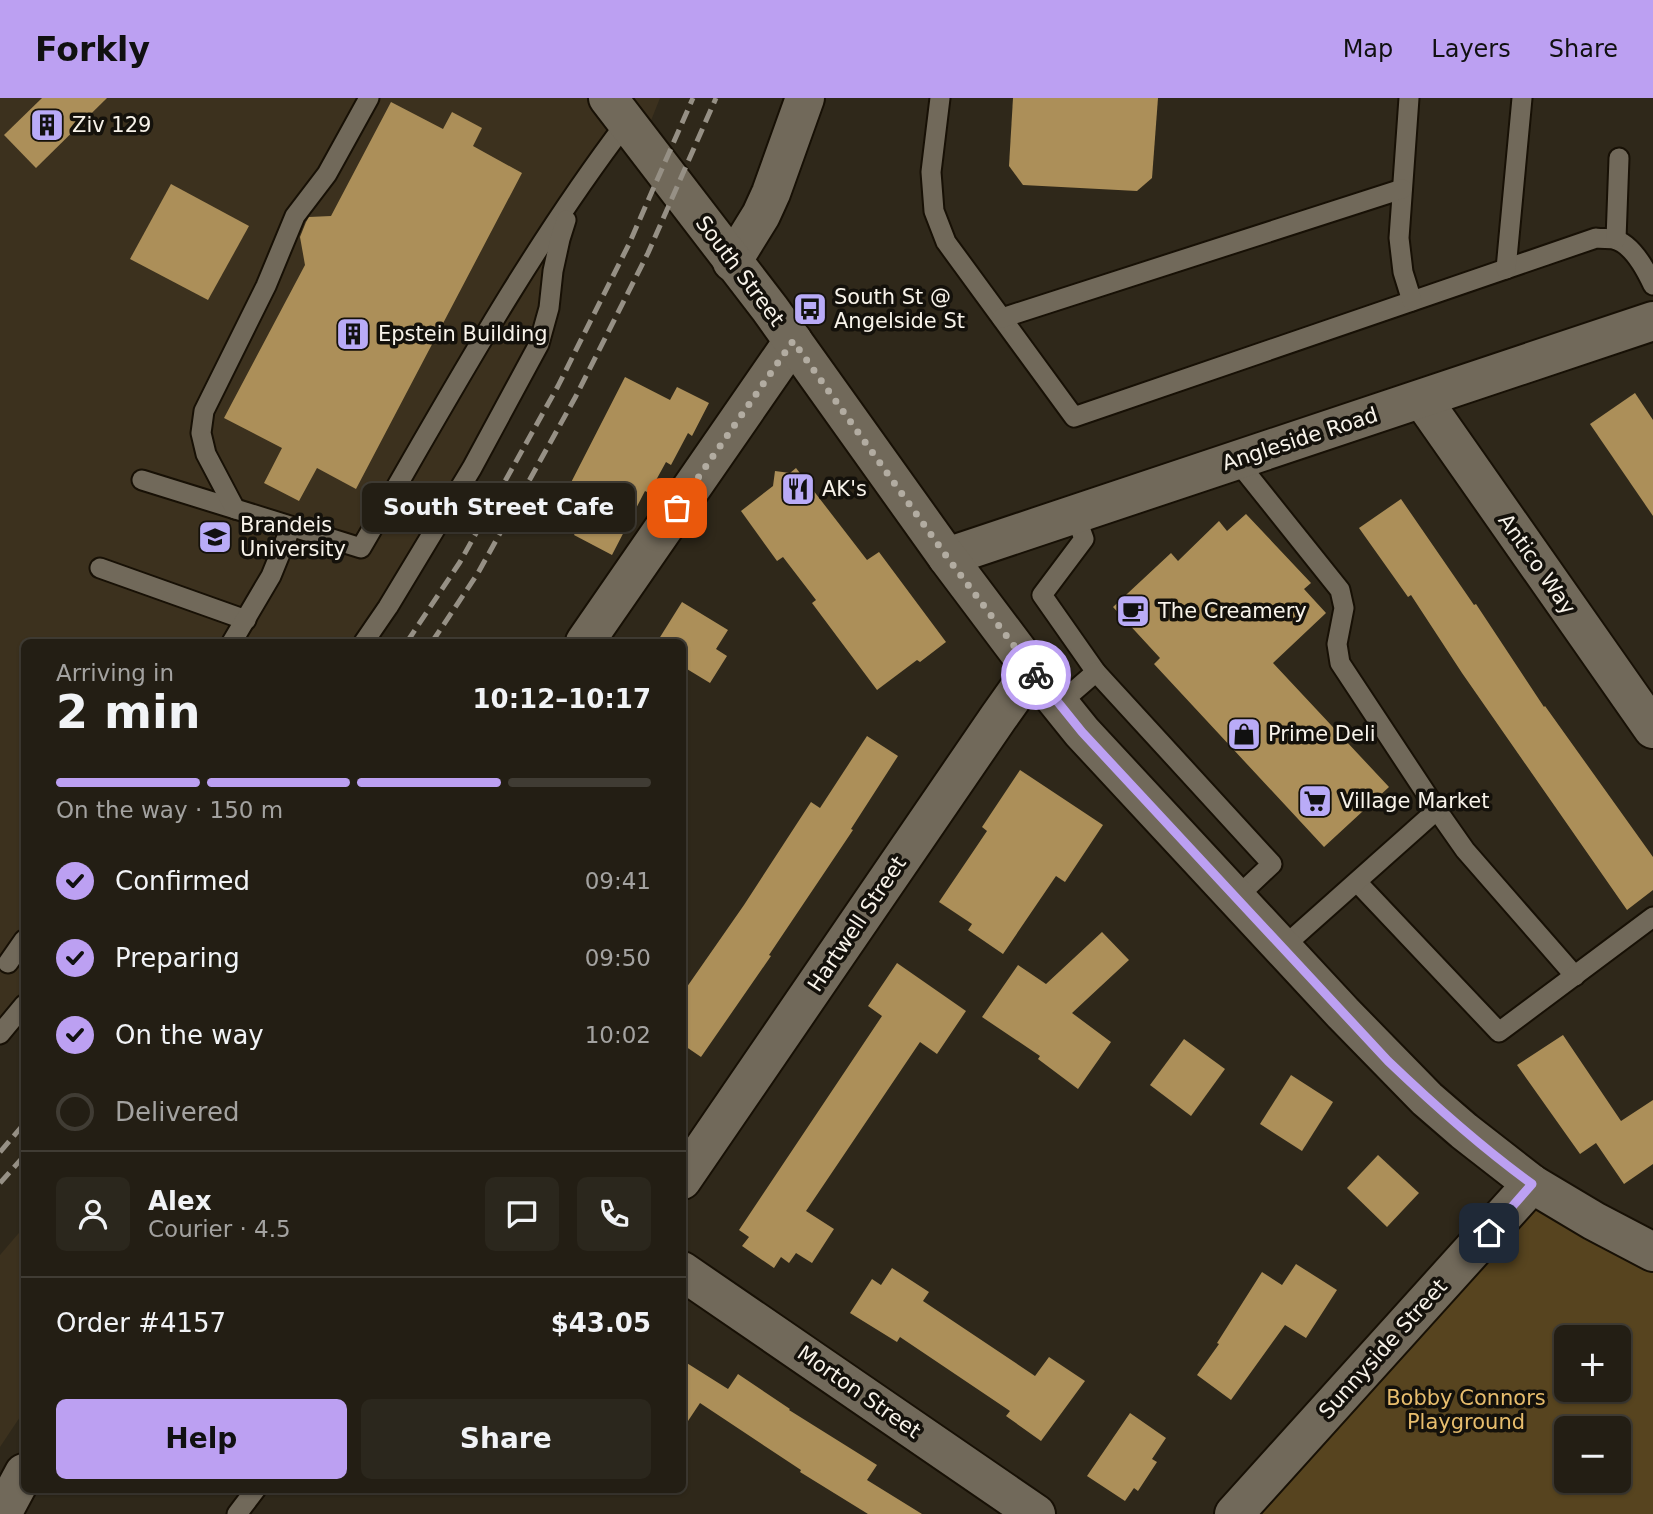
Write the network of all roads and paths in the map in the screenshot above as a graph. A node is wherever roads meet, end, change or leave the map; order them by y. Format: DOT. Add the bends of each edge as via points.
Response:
graph roads {
  1 [pos="369,98"];
  2 [pos="805,98"];
  3 [pos="940,98"];
  4 [pos="1409,98"];
  5 [pos="1521,98"];
  6 [pos="617,110"];
  7 [pos="1619,158"];
  8 [pos="1402,189"];
  9 [pos="572,199"];
  10 [pos="1616,239"];
  11 [pos="732,262"];
  12 [pos="1506,269"];
  13 [pos="1653,285"];
  14 [pos="1412,302"];
  15 [pos="1002,318"];
  16 [pos="1653,321"];
  17 [pos="793,341"];
  18 [pos="1422,399"];
  19 [pos="1236,460"];
  20 [pos="142,481"];
  21 [pos="235,509"];
  22 [pos="1075,514"];
  23 [pos="291,527"];
  24 [pos="947,557"];
  25 [pos="100,568"];
  26 [pos="246,620"];
  27 [pos="234,639"];
  28 [pos="366,639"];
  29 [pos="586,639"];
  30 [pos="1032,670"];
  31 [pos="1096,672"];
  32 [pos="1059,704"];
  33 [pos="1653,729"];
  34 [pos="1437,810"];
  35 [pos="1357,882"];
  36 [pos="1236,898"];
  37 [pos="1653,917"];
  38 [pos="21,945"];
  39 [pos="1282,948"];
  40 [pos="11,961"];
  41 [pos="1575,976"];
  42 [pos="21,1009"];
  43 [pos="0,1034"];
  44 [pos="686,1174"];
  45 [pos="1532,1184"];
  46 [pos="1653,1252"];
  47 [pos="686,1274"];
  48 [pos="21,1481"];
  49 [pos="253,1493"];
  50 [pos="10,1511"];
  51 [pos="237,1514"];
  52 [pos="1036,1514"];
  53 [pos="1234,1514"];
  1 -- 21 [label="lane" via="327,174 295,216 267,286 204,411 201,433 206,454"];
  2 -- 11 [label="street" via="771,193"];
  3 -- 15 [label="lane" via="932,172 934,211 946,242"];
  4 -- 8 [label="lane"];
  5 -- 12 [label="lane"];
  6 -- 9 [label="lane" via="598,160"];
  6 -- 11 [label="street, South Street"];
  7 -- 10 [label="lane"];
  8 -- 14 [label="lane" via="1399,238"];
  8 -- 15 [label="lane"];
  9 -- 23 [label="lane" via="479,345 361,548"];
  9 -- 28 [label="lane" via="559,239 539,344 472,468"];
  10 -- 12 [label="lane" via="1596,238"];
  10 -- 13 [label="lane" via="1631,250"];
  11 -- 17 [label="street, South Street"];
  12 -- 14 [label="lane"];
  14 -- 15 [label="lane" via="1074,417"];
  16 -- 18 [label="street, Angleside Road"];
  17 -- 24 [label="street, South Street"];
  17 -- 29 [label="street"];
  18 -- 19 [label="street, Angleside Road"];
  18 -- 33 [label="street, Antico Way"];
  19 -- 22 [label="street, Angleside Road"];
  19 -- 34 [label="lane" via="1340,590 1340,663"];
  20 -- 21 [label="lane"];
  21 -- 23 [label="lane"];
  22 -- 24 [label="street, Angleside Road"];
  22 -- 31 [label="lane" via="1084,539 1042,595"];
  23 -- 26 [label="lane"];
  24 -- 30 [label="street, South Street"];
  25 -- 26 [label="lane"];
  26 -- 27 [label="lane"];
  30 -- 32 [label="street, South Street"];
  30 -- 44 [label="street, Hartwell Street"];
  31 -- 32 [label="lane"];
  31 -- 36 [label="lane" via="1272,864"];
  32 -- 36 [label="street, South Street"];
  34 -- 35 [label="lane"];
  34 -- 41 [label="lane" via="1465,850"];
  35 -- 39 [label="lane"];
  35 -- 41 [label="lane" via="1499,1032"];
  36 -- 39 [label="street, South Street"];
  37 -- 41 [label="lane"];
  38 -- 40 [label="lane"];
  39 -- 45 [label="street, South Street" via="1427,1099"];
  42 -- 43 [label="lane"];
  45 -- 46 [label="street, South Street"];
  45 -- 53 [label="street, Sunnyside Street"];
  47 -- 52 [label="street, Morton Street"];
  48 -- 50 [label="street"];
  49 -- 51 [label="lane"];
}
